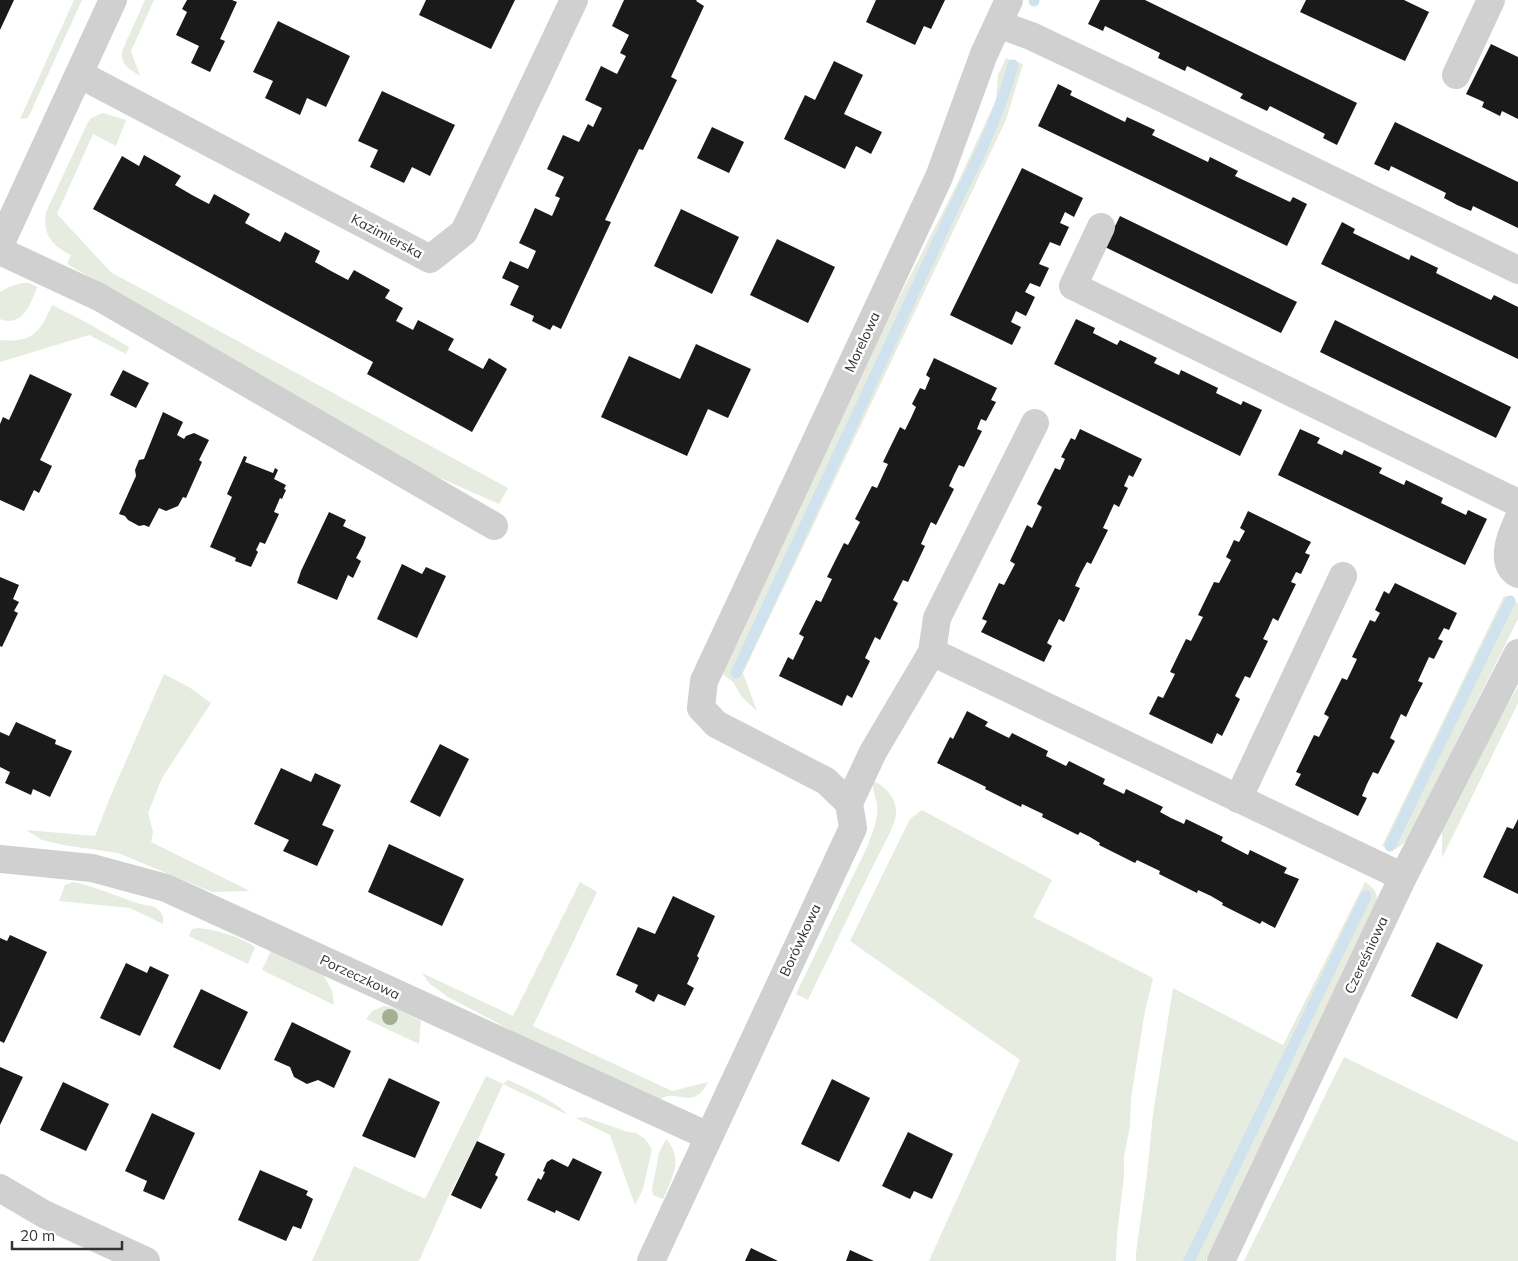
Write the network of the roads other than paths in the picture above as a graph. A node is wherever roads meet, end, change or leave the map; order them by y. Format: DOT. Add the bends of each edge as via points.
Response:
graph roads {
  1 [pos="113,0"];
  2 [pos="574,0"];
  3 [pos="1491,0"];
  4 [pos="1003,12"];
  5 [pos="79,74"];
  6 [pos="1456,75"];
  7 [pos="1101,227"];
  8 [pos="0,245"];
  9 [pos="0,251"];
  10 [pos="1518,270"];
  11 [pos="1035,422"];
  12 [pos="1518,502"];
  13 [pos="1518,520"];
  14 [pos="494,526"];
  15 [pos="1518,574"];
  16 [pos="1343,576"];
  17 [pos="932,652"];
  18 [pos="1518,653"];
  19 [pos="1238,799"];
  20 [pos="849,803"];
  21 [pos="0,859"];
  22 [pos="1403,878"];
  23 [pos="708,1136"];
  24 [pos="0,1188"];
  25 [pos="146,1261"];
  26 [pos="651,1261"];
  27 [pos="1222,1261"];
  1 -- 5 [label="street"];
  2 -- 5 [label="street, Kazimierska" via="464,232 430,259"];
  3 -- 6 [label="street"];
  4 -- 10 [label="street" via="1031,36"];
  4 -- 20 [label="street, Morelowa" via="984,54 939,177 704,681 701,708 716,724 826,781"];
  5 -- 8 [label="street"];
  7 -- 12 [label="street" via="1073,286"];
  9 -- 14 [label="street" via="99,297"];
  11 -- 17 [label="street" via="938,618"];
  13 -- 15 [label="street" via="1508,544 1508,561"];
  16 -- 19 [label="street"];
  17 -- 19 [label="street"];
  17 -- 20 [label="street" via="873,752"];
  18 -- 22 [label="street, Czereśniowa"];
  19 -- 22 [label="street"];
  20 -- 23 [label="street, Borówkowa" via="853,828"];
  21 -- 23 [label="street, Porzeczkowa" via="92,868 166,888"];
  22 -- 27 [label="street, Czereśniowa"];
  23 -- 26 [label="street, Borówkowa"];
  24 -- 25 [label="street" via="44,1214"];
}
